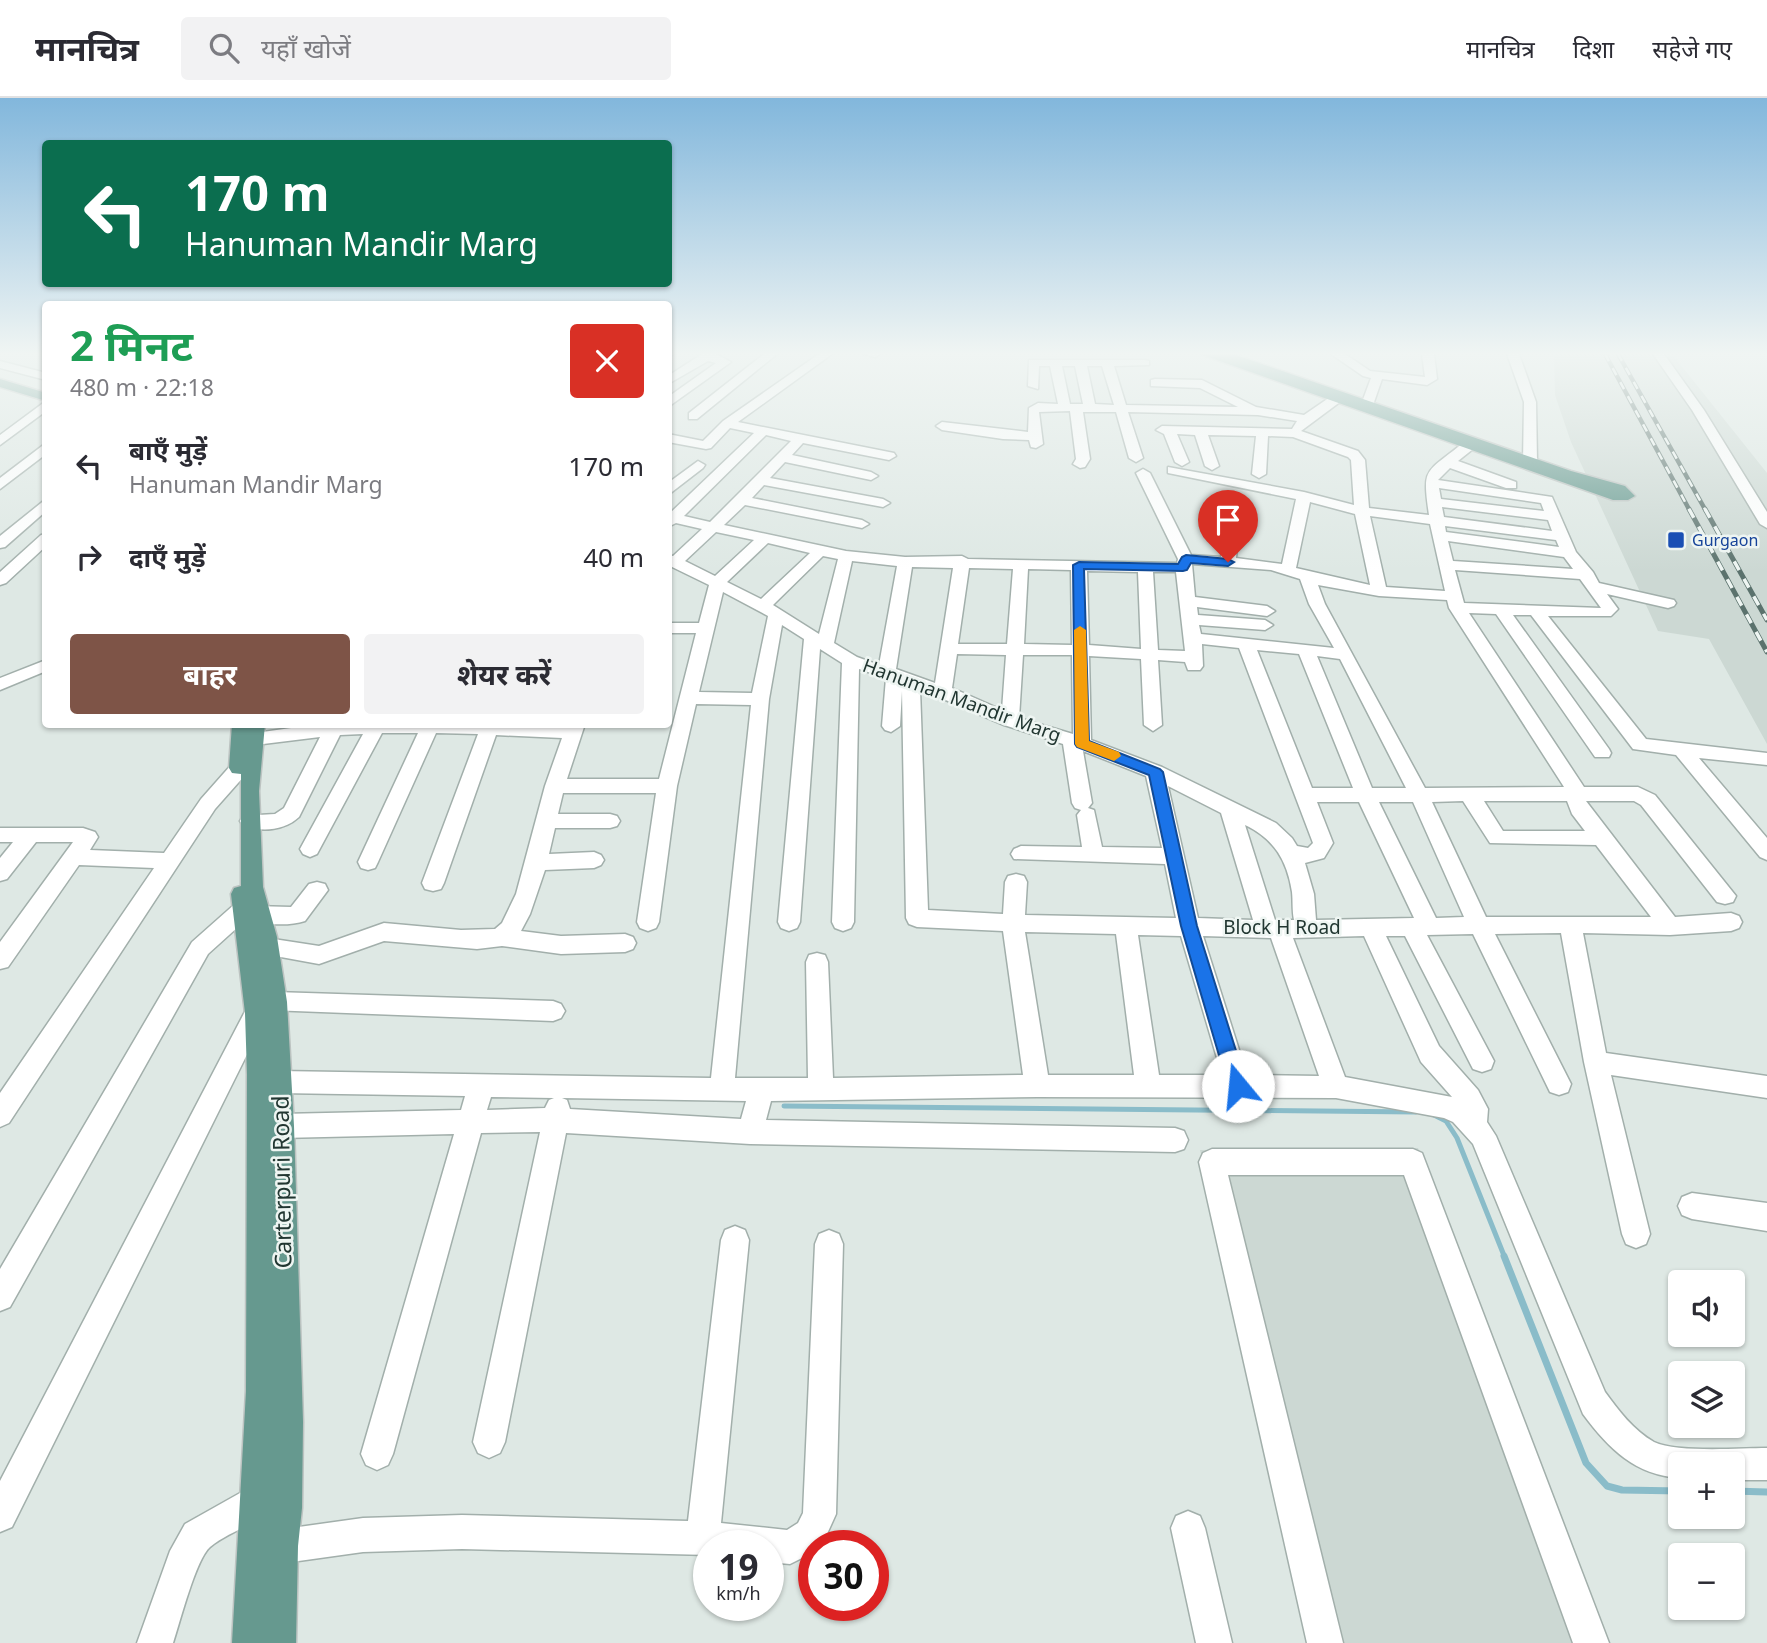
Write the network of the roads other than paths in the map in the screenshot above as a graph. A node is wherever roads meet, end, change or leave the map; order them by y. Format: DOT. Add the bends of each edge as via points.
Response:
graph roads {
  1 [pos="19,426"];
  2 [pos="725,426"];
  3 [pos="736,426"];
  4 [pos="942,426"];
  5 [pos="1035,426"];
  6 [pos="1074,426"];
  7 [pos="1126,426"];
  8 [pos="1300,426"];
  9 [pos="1414,426"];
  10 [pos="1428,426"];
  11 [pos="1531,426"];
  12 [pos="1708,426"];
  13 [pos="1200,431"];
  14 [pos="762,432"];
  15 [pos="1262,432"];
  16 [pos="1295,433"];
  17 [pos="672,439"];
  18 [pos="799,440"];
  19 [pos="0,441"];
  20 [pos="1468,446"];
  21 [pos="42,450"];
  22 [pos="889,456"];
  23 [pos="780,457"];
  24 [pos="1136,458"];
  25 [pos="1530,461"];
  26 [pos="1447,463"];
  27 [pos="1080,464"];
  28 [pos="698,465"];
  29 [pos="1212,466"];
  30 [pos="1143,473"];
  31 [pos="1259,474"];
  32 [pos="871,476"];
  33 [pos="759,480"];
  34 [pos="1431,483"];
  35 [pos="0,485"];
  36 [pos="1511,485"];
  37 [pos="672,488"];
  38 [pos="1304,496"];
  39 [pos="742,500"];
  40 [pos="1432,502"];
  41 [pos="883,503"];
  42 [pos="42,509"];
  43 [pos="1362,511"];
  44 [pos="1552,516"];
  45 [pos="672,520"];
  46 [pos="672,521"];
  47 [pos="862,524"];
  48 [pos="1767,524"];
  49 [pos="713,527"];
  50 [pos="1232,527"];
  51 [pos="1437,527"];
  52 [pos="1560,536"];
  53 [pos="766,537"];
  54 [pos="42,542"];
  55 [pos="0,544"];
  56 [pos="820,550"];
  57 [pos="1569,553"];
  58 [pos="846,556"];
  59 [pos="672,561"];
  60 [pos="962,561"];
  61 [pos="905,562"];
  62 [pos="1228,562"];
  63 [pos="1185,563"];
  64 [pos="1021,564"];
  65 [pos="1079,565"];
  66 [pos="1447,565"];
  67 [pos="1145,566"];
  68 [pos="1287,569"];
  69 [pos="1307,577"];
  70 [pos="0,580"];
  71 [pos="1592,581"];
  72 [pos="718,583"];
  73 [pos="1379,592"];
  74 [pos="1188,601"];
  75 [pos="1454,602"];
  76 [pos="1668,603"];
  77 [pos="770,610"];
  78 [pos="1501,610"];
  79 [pos="1536,611"];
  80 [pos="1190,619"];
  81 [pos="672,628"];
  82 [pos="705,628"];
  83 [pos="1193,638"];
  84 [pos="819,642"];
  85 [pos="1246,643"];
  86 [pos="951,649"];
  87 [pos="1015,649"];
  88 [pos="1081,650"];
  89 [pos="1306,650"];
  90 [pos="1346,654"];
  91 [pos="1148,655"];
  92 [pos="851,661"];
  93 [pos="42,667"];
  94 [pos="897,675"];
  95 [pos="0,684"];
  96 [pos="943,691"];
  97 [pos="690,698"];
  98 [pos="760,699"];
  99 [pos="1010,721"];
  100 [pos="1153,725"];
  101 [pos="891,726"];
  102 [pos="334,728"];
  103 [pos="375,728"];
  104 [pos="429,728"];
  105 [pos="489,728"];
  106 [pos="251,729"];
  107 [pos="574,729"];
  108 [pos="1077,742"];
  109 [pos="1683,751"];
  110 [pos="1602,753"];
  111 [pos="1767,759"];
  112 [pos="239,769"];
  113 [pos="1155,772"];
  114 [pos="555,786"];
  115 [pos="667,786"];
  116 [pos="1303,795"];
  117 [pos="1366,796"];
  118 [pos="1420,796"];
  119 [pos="1470,796"];
  120 [pos="1579,796"];
  121 [pos="1230,809"];
  122 [pos="250,821"];
  123 [pos="545,821"];
  124 [pos="610,821"];
  125 [pos="0,835"];
  126 [pos="31,835"];
  127 [pos="1602,838"];
  128 [pos="310,849"];
  129 [pos="1289,852"];
  130 [pos="1767,852"];
  131 [pos="1021,854"];
  132 [pos="1093,855"];
  133 [pos="76,856"];
  134 [pos="1172,856"];
  135 [pos="594,860"];
  136 [pos="170,861"];
  137 [pos="368,862"];
  138 [pos="536,862"];
  139 [pos="0,873"];
  140 [pos="1016,882"];
  141 [pos="433,883"];
  142 [pos="317,890"];
  143 [pos="1726,896"];
  144 [pos="251,911"];
  145 [pos="648,922"];
  146 [pos="789,922"];
  147 [pos="843,922"];
  148 [pos="1731,922"];
  149 [pos="1013,923"];
  150 [pos="1570,923"];
  151 [pos="1126,925"];
  152 [pos="1479,925"];
  153 [pos="1189,926"];
  154 [pos="1420,926"];
  155 [pos="1670,926"];
  156 [pos="1371,928"];
  157 [pos="1273,929"];
  158 [pos="1307,929"];
  159 [pos="503,937"];
  160 [pos="625,943"];
  161 [pos="267,947"];
  162 [pos="0,960"];
  163 [pos="817,961"];
  164 [pos="268,1000"];
  165 [pos="553,1011"];
  166 [pos="1482,1061"];
  167 [pos="1596,1062"];
  168 [pos="1559,1084"];
  169 [pos="269,1085"];
  170 [pos="481,1086"];
  171 [pos="1037,1086"];
  172 [pos="1148,1086"];
  173 [pos="1238,1086"];
  174 [pos="1336,1087"];
  175 [pos="1767,1087"];
  176 [pos="564,1088"];
  177 [pos="722,1089"];
  178 [pos="762,1090"];
  179 [pos="821,1090"];
  180 [pos="0,1115"];
  181 [pos="555,1120"];
  182 [pos="470,1122"];
  183 [pos="1474,1124"];
  184 [pos="281,1126"];
  185 [pos="750,1132"];
  186 [pos="1175,1140"];
  187 [pos="1692,1206"];
  188 [pos="1767,1217"];
  189 [pos="1636,1234"];
  190 [pos="735,1240"];
  191 [pos="829,1244"];
  192 [pos="0,1297"];
  193 [pos="489,1442"];
  194 [pos="377,1454"];
  195 [pos="1767,1464"];
  196 [pos="258,1499"];
  197 [pos="0,1515"];
  198 [pos="1188,1528"];
  199 [pos="704,1530"];
  200 [pos="693,1538"];
  201 [pos="784,1546"];
  202 [pos="269,1548"];
  203 [pos="155,1643"];
  204 [pos="250,1643"];
  205 [pos="278,1643"];
  206 [pos="1214,1643"];
  207 [pos="1325,1643"];
  208 [pos="1591,1643"];
  1 -- 19 [label="street"];
  2 -- 17 [label="street" via="705,446"];
  3 -- 14 [label="street"];
  4 -- 5 [label="street" via="1035,440"];
  6 -- 27 [label="street" via="1083,459"];
  7 -- 24 [label="street"];
  8 -- 16 [label="street"];
  9 -- 20 [label="main road"];
  10 -- 25 [label="main road"];
  11 -- 25 [label="street"];
  12 -- 48 [label="street"];
  13 -- 15 [label="street"];
  13 -- 29 [label="street"];
  13 -- 38 [label="street" via="1166,430 1177,466"];
  14 -- 18 [label="street"];
  14 -- 45 [label="street"];
  15 -- 16 [label="street"];
  15 -- 31 [label="street"];
  16 -- 43 [label="street" via="1353,454 1358,460"];
  18 -- 22 [label="street"];
  18 -- 23 [label="street"];
  20 -- 25 [label="main road" via="1618,497 1628,496 1620,488"];
  20 -- 26 [label="street"];
  21 -- 35 [label="street"];
  23 -- 32 [label="street"];
  23 -- 33 [label="street"];
  26 -- 34 [label="street"];
  26 -- 36 [label="street"];
  28 -- 37 [label="street"];
  30 -- 63 [label="street"];
  33 -- 39 [label="street"];
  33 -- 41 [label="street"];
  34 -- 40 [label="street"];
  34 -- 44 [label="street" via="1547,500"];
  38 -- 43 [label="street"];
  38 -- 68 [label="street"];
  39 -- 47 [label="street"];
  39 -- 49 [label="street"];
  40 -- 44 [label="street"];
  40 -- 51 [label="street"];
  42 -- 55 [label="street"];
  43 -- 51 [label="street"];
  43 -- 73 [label="street"];
  44 -- 52 [label="street"];
  46 -- 49 [label="street"];
  49 -- 53 [label="street"];
  49 -- 59 [label="street"];
  50 -- 62 [label="street"];
  51 -- 52 [label="street"];
  51 -- 57 [label="street"];
  51 -- 66 [label="street"];
  52 -- 57 [label="street"];
  53 -- 56 [label="street"];
  53 -- 72 [label="street"];
  54 -- 70 [label="street"];
  56 -- 58 [label="street"];
  56 -- 77 [label="street"];
  57 -- 71 [label="street"];
  58 -- 61 [label="street"];
  58 -- 84 [label="street"];
  59 -- 72 [label="street, Hanuman Mandir Marg"];
  60 -- 61 [label="street"];
  60 -- 64 [label="street"];
  60 -- 86 [label="street"];
  61 -- 94 [label="street"];
  62 -- 63 [label="street"];
  62 -- 68 [label="street"];
  63 -- 67 [label="street"];
  63 -- 74 [label="street"];
  64 -- 65 [label="street"];
  64 -- 87 [label="street"];
  65 -- 67 [label="street"];
  65 -- 88 [label="street"];
  66 -- 71 [label="street"];
  66 -- 75 [label="street"];
  67 -- 91 [label="street"];
  68 -- 69 [label="street"];
  69 -- 73 [label="street"];
  69 -- 90 [label="street"];
  71 -- 76 [label="street"];
  71 -- 79 [label="street" via="1609,612"];
  72 -- 77 [label="street, Hanuman Mandir Marg"];
  72 -- 82 [label="street"];
  73 -- 75 [label="street"];
  74 -- 80 [label="street"];
  74 -- 80 [label="street" via="1266,618"];
  75 -- 78 [label="street"];
  75 -- 120 [label="street"];
  77 -- 84 [label="street, Hanuman Mandir Marg"];
  77 -- 98 [label="street"];
  78 -- 79 [label="street"];
  78 -- 110 [label="street"];
  79 -- 109 [label="street" via="1638,744"];
  80 -- 83 [label="street"];
  81 -- 82 [label="street"];
  82 -- 97 [label="street"];
  83 -- 85 [label="street"];
  83 -- 91 [label="street" via="1194,661"];
  84 -- 92 [label="street, Hanuman Mandir Marg"];
  84 -- 146 [label="street"];
  85 -- 89 [label="street"];
  85 -- 116 [label="street"];
  86 -- 87 [label="street"];
  86 -- 96 [label="street"];
  87 -- 88 [label="street"];
  87 -- 99 [label="street"];
  88 -- 91 [label="street"];
  88 -- 108 [label="street"];
  89 -- 90 [label="street"];
  89 -- 117 [label="street"];
  90 -- 118 [label="street"];
  91 -- 100 [label="street"];
  92 -- 94 [label="street, Hanuman Mandir Marg"];
  92 -- 147 [label="street"];
  93 -- 95 [label="street"];
  94 -- 96 [label="street, Hanuman Mandir Marg"];
  94 -- 101 [label="street"];
  94 -- 149 [label="street, Block H Road" via="917,918"];
  96 -- 99 [label="street, Hanuman Mandir Marg"];
  97 -- 98 [label="street"];
  97 -- 115 [label="street"];
  98 -- 177 [label="street"];
  99 -- 108 [label="street, Hanuman Mandir Marg"];
  102 -- 106 [label="street"];
  102 -- 122 [label="street" via="286,819"];
  103 -- 128 [label="street"];
  104 -- 105 [label="street"];
  104 -- 137 [label="street"];
  105 -- 107 [label="street"];
  105 -- 141 [label="street"];
  106 -- 112 [label="main road, Carterpuri Road"];
  106 -- 122 [label="main road, Carterpuri Road"];
  107 -- 114 [label="street"];
  108 -- 113 [label="street, Hanuman Mandir Marg"];
  108 -- 132 [label="street"];
  109 -- 111 [label="street"];
  109 -- 130 [label="street"];
  112 -- 136 [label="street" via="208,804"];
  112 -- 144 [label="main road, Carterpuri Road" via="240,876"];
  113 -- 121 [label="street, Hanuman Mandir Marg"];
  113 -- 134 [label="street"];
  114 -- 115 [label="street"];
  114 -- 123 [label="street"];
  115 -- 145 [label="street"];
  116 -- 117 [label="street"];
  116 -- 129 [label="street" via="1323,843 1310,856"];
  117 -- 118 [label="street"];
  117 -- 154 [label="street"];
  118 -- 119 [label="street"];
  118 -- 152 [label="street"];
  119 -- 120 [label="street"];
  119 -- 127 [label="street" via="1497,838"];
  120 -- 127 [label="street" via="1578,809"];
  120 -- 143 [label="street" via="1633,793 1645,798"];
  121 -- 129 [label="street, Hanuman Mandir Marg" via="1269,828"];
  121 -- 157 [label="street"];
  122 -- 144 [label="main road, Carterpuri Road"];
  123 -- 124 [label="street"];
  123 -- 138 [label="street"];
  125 -- 126 [label="street"];
  126 -- 133 [label="street" via="88,837"];
  126 -- 139 [label="street"];
  127 -- 155 [label="street"];
  129 -- 158 [label="street" via="1303,894"];
  131 -- 132 [label="street"];
  132 -- 134 [label="street"];
  133 -- 136 [label="street"];
  133 -- 162 [label="street"];
  134 -- 153 [label="street"];
  135 -- 138 [label="street"];
  136 -- 180 [label="street"];
  138 -- 159 [label="street" via="516,920"];
  140 -- 149 [label="street"];
  142 -- 144 [label="street" via="297,915"];
  144 -- 161 [label="main road, Carterpuri Road"];
  144 -- 164 [label="main road, Carterpuri Road"];
  144 -- 192 [label="street" via="200,948"];
  148 -- 155 [label="street, Block H Road"];
  149 -- 151 [label="street, Block H Road"];
  149 -- 171 [label="street"];
  150 -- 152 [label="street, Block H Road"];
  150 -- 155 [label="street, Block H Road"];
  150 -- 167 [label="street"];
  151 -- 153 [label="street, Block H Road"];
  151 -- 172 [label="street"];
  152 -- 154 [label="street, Block H Road"];
  152 -- 168 [label="street"];
  153 -- 157 [label="street, Block H Road"];
  153 -- 173 [label="street"];
  154 -- 156 [label="street, Block H Road"];
  154 -- 166 [label="street"];
  156 -- 158 [label="street, Block H Road"];
  156 -- 183 [label="street" via="1430,1054 1475,1109"];
  157 -- 158 [label="street, Block H Road"];
  157 -- 174 [label="street"];
  159 -- 160 [label="street" via="554,945"];
  159 -- 161 [label="street" via="374,933 320,955"];
  161 -- 164 [label="main road, Carterpuri Road"];
  163 -- 179 [label="street"];
  164 -- 165 [label="street"];
  164 -- 169 [label="main road, Carterpuri Road"];
  164 -- 197 [label="street"];
  167 -- 175 [label="street"];
  167 -- 189 [label="street"];
  169 -- 170 [label="street"];
  169 -- 184 [label="main road, Carterpuri Road"];
  169 -- 196 [label="main road, Carterpuri Road"];
  170 -- 176 [label="street"];
  170 -- 182 [label="street"];
  171 -- 172 [label="street"];
  171 -- 179 [label="street"];
  172 -- 173 [label="street"];
  173 -- 174 [label="street"];
  174 -- 183 [label="street" via="1448,1107"];
  176 -- 177 [label="street"];
  176 -- 181 [label="street"];
  177 -- 178 [label="street"];
  178 -- 179 [label="street"];
  178 -- 185 [label="street"];
  181 -- 182 [label="street"];
  181 -- 185 [label="street"];
  181 -- 193 [label="street"];
  182 -- 184 [label="street"];
  182 -- 194 [label="street"];
  183 -- 195 [label="street" via="1483,1136 1594,1403 1616,1432 1649,1457"];
  184 -- 202 [label="main road, Carterpuri Road" via="286,1508"];
  185 -- 186 [label="street"];
  187 -- 188 [label="street"];
  190 -- 199 [label="street"];
  191 -- 201 [label="street" via="819,1514 810,1535"];
  196 -- 202 [label="main road, Carterpuri Road"];
  196 -- 203 [label="street" via="197,1536 187,1551"];
  198 -- 206 [label="street"];
  200 -- 202 [label="street" via="462,1532 363,1535"];
  202 -- 204 [label="main road, Carterpuri Road"];
  202 -- 205 [label="main road, Carterpuri Road"];
  207 -- 208 [label="street" via="1212,1163 1413,1162"];
}
